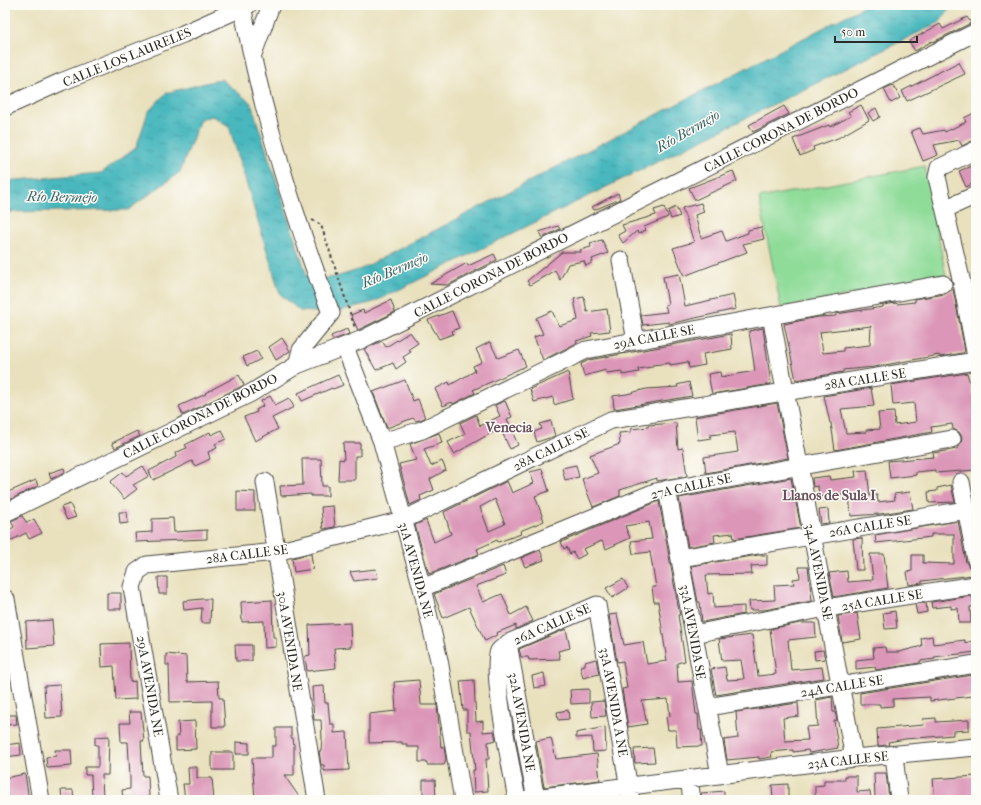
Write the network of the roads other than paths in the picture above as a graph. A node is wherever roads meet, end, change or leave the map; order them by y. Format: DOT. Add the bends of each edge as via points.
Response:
graph roads {
  1 [pos="271,5"];
  2 [pos="244,6"];
  3 [pos="976,32"];
  4 [pos="252,54"];
  5 [pos="5,108"];
  6 [pos="976,150"];
  7 [pos="976,195"];
  8 [pos="946,209"];
  9 [pos="621,260"];
  10 [pos="969,280"];
  11 [pos="943,284"];
  12 [pos="771,316"];
  13 [pos="636,341"];
  14 [pos="352,344"];
  15 [pos="976,357"];
  16 [pos="976,362"];
  17 [pos="297,365"];
  18 [pos="785,391"];
  19 [pos="952,439"];
  20 [pos="382,442"];
  21 [pos="799,466"];
  22 [pos="265,482"];
  23 [pos="961,482"];
  24 [pos="667,489"];
  25 [pos="966,510"];
  26 [pos="5,513"];
  27 [pos="403,520"];
  28 [pos="812,536"];
  29 [pos="276,552"];
  30 [pos="680,558"];
  31 [pos="976,560"];
  32 [pos="137,572"];
  33 [pos="976,585"];
  34 [pos="422,588"];
  35 [pos="6,599"];
  36 [pos="596,605"];
  37 [pos="826,608"];
  38 [pos="694,634"];
  39 [pos="508,643"];
  40 [pos="976,664"];
  41 [pos="841,686"];
  42 [pos="707,707"];
  43 [pos="976,747"];
  44 [pos="894,754"];
  45 [pos="854,758"];
  46 [pos="720,776"];
  47 [pos="688,779"];
  48 [pos="629,793"];
  49 [pos="536,799"];
  50 [pos="41,800"];
  51 [pos="170,800"];
  52 [pos="317,800"];
  53 [pos="463,800"];
  54 [pos="518,800"];
  55 [pos="692,800"];
  56 [pos="899,800"];
  1 -- 4 [label="street"];
  2 -- 4 [label="street"];
  2 -- 5 [label="street, CALLE LOS LAURELES"];
  3 -- 14 [label="street, CALLE CORONA DE BORDO"];
  4 -- 17 [label="street" via="287,188 331,313 301,350"];
  6 -- 8 [label="street" via="940,168 937,177"];
  7 -- 8 [label="street"];
  8 -- 10 [label="street"];
  9 -- 13 [label="street"];
  10 -- 15 [label="street"];
  11 -- 12 [label="street, 29A CALLE SE"];
  12 -- 13 [label="street, 29A CALLE SE"];
  12 -- 18 [label="street, 34A AVENIDA SE"];
  13 -- 20 [label="street, 29A CALLE SE" via="586,350 422,430"];
  14 -- 17 [label="street, CALLE CORONA DE BORDO"];
  14 -- 20 [label="street, 31A AVENIDA NE"];
  16 -- 18 [label="street, 28A CALLE SE"];
  17 -- 26 [label="street, CALLE CORONA DE BORDO" via="250,393"];
  18 -- 21 [label="street, 34A AVENIDA SE"];
  18 -- 27 [label="street, 28A CALLE SE" via="611,420"];
  19 -- 21 [label="street, 27A CALLE SE"];
  20 -- 27 [label="street, 31A AVENIDA NE"];
  21 -- 24 [label="street, 27A CALLE SE"];
  21 -- 28 [label="street, 34A AVENIDA SE"];
  22 -- 29 [label="street, 30A AVENIDA NE"];
  23 -- 25 [label="street"];
  24 -- 30 [label="street, 33A AVENIDA SE"];
  24 -- 34 [label="street, 27A CALLE SE"];
  25 -- 28 [label="street, 26A CALLE SE"];
  25 -- 31 [label="street"];
  27 -- 29 [label="street, 28A CALLE SE"];
  27 -- 34 [label="street, 31A AVENIDA NE"];
  28 -- 30 [label="street, 26A CALLE SE"];
  28 -- 37 [label="street, 34A AVENIDA SE"];
  29 -- 32 [label="street, 28A CALLE SE" via="147,565"];
  29 -- 52 [label="street, 30A AVENIDA NE"];
  30 -- 38 [label="street, 33A AVENIDA SE"];
  32 -- 51 [label="street, 29A AVENIDA NE" via="132,587"];
  33 -- 37 [label="street, 25A CALLE SE"];
  34 -- 53 [label="street, 31A AVENIDA NE" via="439,660"];
  35 -- 50 [label="street"];
  36 -- 39 [label="street, 26A CALLE SE"];
  36 -- 48 [label="street, 33A AVENIDA A NE"];
  37 -- 38 [label="street, 25A CALLE SE"];
  37 -- 41 [label="street, 34A AVENIDA SE"];
  38 -- 42 [label="street, 33A AVENIDA SE"];
  39 -- 49 [label="street, 32A AVENIDA NE"];
  39 -- 54 [label="street" via="499,651 496,664 498,689"];
  40 -- 41 [label="street, 24A CALLE SE"];
  41 -- 42 [label="street, 24A CALLE SE"];
  41 -- 45 [label="street, 34A AVENIDA SE"];
  42 -- 46 [label="street, 33A AVENIDA SE"];
  43 -- 44 [label="street, 23A CALLE SE"];
  44 -- 45 [label="street, 23A CALLE SE"];
  44 -- 56 [label="street"];
  45 -- 46 [label="street, 23A CALLE SE"];
  46 -- 47 [label="street, 23A CALLE SE"];
  47 -- 48 [label="street, 23A CALLE SE"];
  47 -- 55 [label="street"];
  48 -- 49 [label="street, 23A CALLE SE"];
  49 -- 54 [label="street, 23A CALLE SE"];
}
